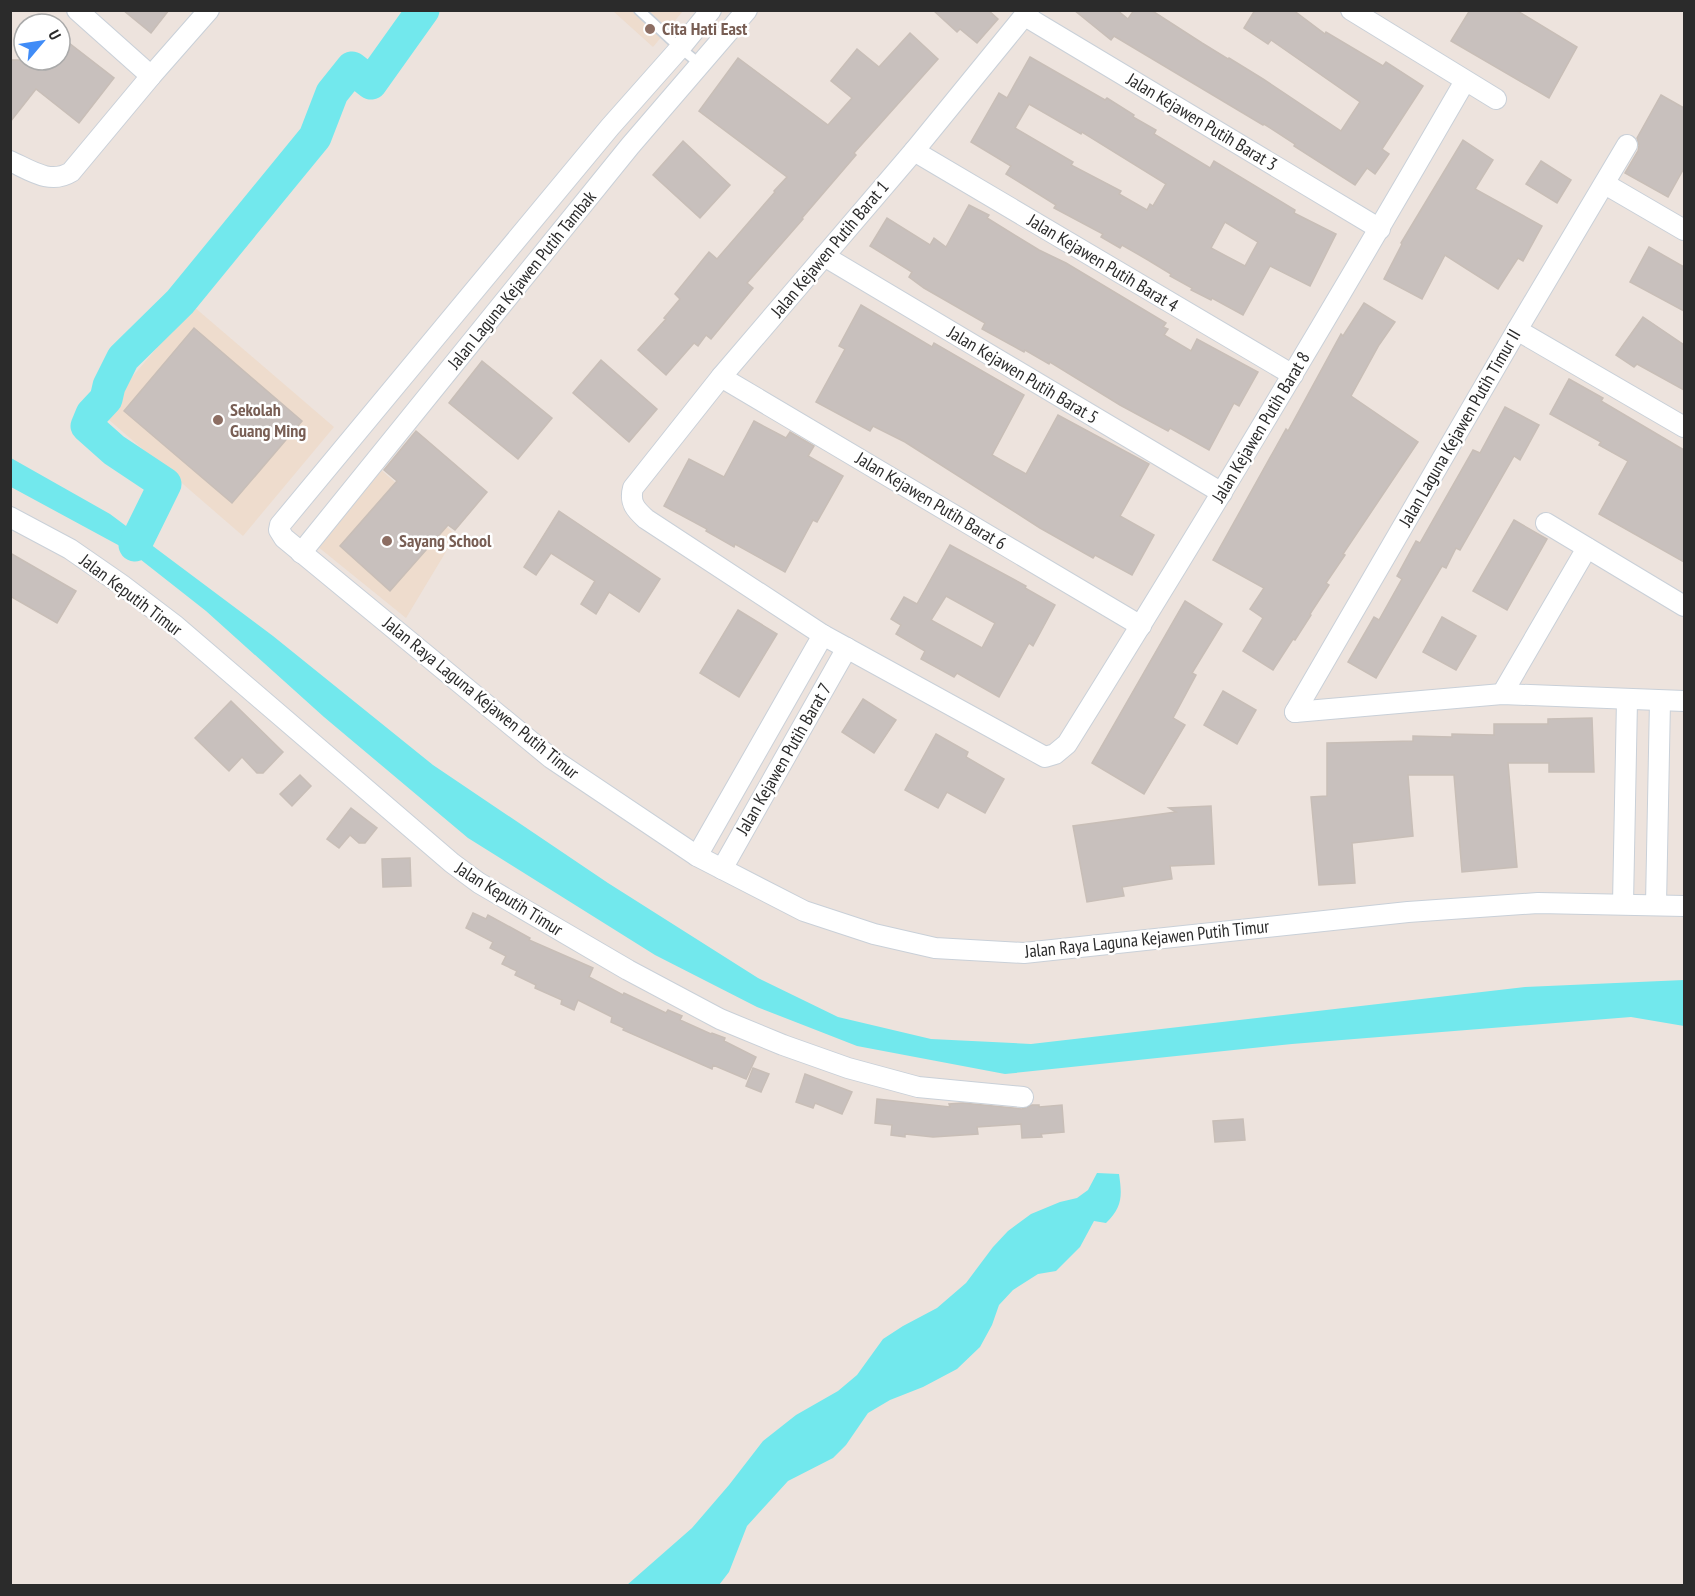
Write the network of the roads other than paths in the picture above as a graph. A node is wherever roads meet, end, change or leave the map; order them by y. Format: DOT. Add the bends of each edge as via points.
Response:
graph roads {
  1 [pos="78,10"];
  2 [pos="209,10"];
  3 [pos="639,10"];
  4 [pos="711,10"];
  5 [pos="1351,10"];
  6 [pos="738,13"];
  7 [pos="1027,13"];
  8 [pos="680,48"];
  9 [pos="700,64"];
  10 [pos="151,76"];
  11 [pos="1465,81"];
  12 [pos="1496,99"];
  13 [pos="1628,145"];
  14 [pos="914,151"];
  15 [pos="10,161"];
  16 [pos="1605,184"];
  17 [pos="1380,229"];
  18 [pos="1684,230"];
  19 [pos="824,256"];
  20 [pos="1517,330"];
  21 [pos="1293,375"];
  22 [pos="721,377"];
  23 [pos="1684,427"];
  24 [pos="1222,493"];
  25 [pos="10,517"];
  26 [pos="1546,524"];
  27 [pos="280,525"];
  28 [pos="1587,548"];
  29 [pos="301,552"];
  30 [pos="1684,606"];
  31 [pos="1141,626"];
  32 [pos="823,635"];
  33 [pos="847,648"];
  34 [pos="1502,694"];
  35 [pos="1627,700"];
  36 [pos="1660,701"];
  37 [pos="1684,701"];
  38 [pos="764,737"];
  39 [pos="790,751"];
  40 [pos="1625,782"];
  41 [pos="1658,782"];
  42 [pos="697,855"];
  43 [pos="722,869"];
  44 [pos="1623,904"];
  45 [pos="1656,905"];
  46 [pos="1684,906"];
  47 [pos="1023,1097"];
  1 -- 10 [label="street"];
  2 -- 10 [label="street"];
  3 -- 8 [label="lane"];
  4 -- 8 [label="street, Jalan Laguna Kejawen Putih Tambak"];
  5 -- 11 [label="street"];
  6 -- 9 [label="street, Jalan Laguna Kejawen Putih Tambak"];
  7 -- 14 [label="street, Jalan Kejawen Putih Barat 1"];
  7 -- 17 [label="street, Jalan Kejawen Putih Barat 3"];
  8 -- 9 [label="lane"];
  8 -- 27 [label="street, Jalan Laguna Kejawen Putih Tambak"];
  9 -- 29 [label="street, Jalan Laguna Kejawen Putih Tambak"];
  10 -- 15 [label="street" via="64,177 48,178"];
  11 -- 12 [label="street"];
  11 -- 17 [label="street, Jalan Kejawen Putih Barat 8"];
  13 -- 16 [label="street, Jalan Laguna Kejawen Putih Timur II"];
  14 -- 19 [label="street, Jalan Kejawen Putih Barat 1"];
  14 -- 21 [label="street, Jalan Kejawen Putih Barat 4"];
  16 -- 18 [label="street"];
  16 -- 20 [label="street, Jalan Laguna Kejawen Putih Timur II"];
  17 -- 21 [label="street, Jalan Kejawen Putih Barat 8"];
  19 -- 22 [label="street, Jalan Kejawen Putih Barat 1"];
  19 -- 24 [label="street, Jalan Kejawen Putih Barat 5"];
  20 -- 23 [label="street"];
  20 -- 34 [label="street, Jalan Laguna Kejawen Putih Timur II" via="1295,712"];
  21 -- 24 [label="street, Jalan Kejawen Putih Barat 8"];
  22 -- 31 [label="street, Jalan Kejawen Putih Barat 6"];
  22 -- 32 [label="street, Jalan Kejawen Putih Barat 1" via="633,488 634,508"];
  24 -- 31 [label="street, Jalan Kejawen Putih Barat 8"];
  25 -- 47 [label="street, Jalan Keputih Timur" via="70,549 176,626 452,863 538,919 720,1019 783,1046 918,1087"];
  26 -- 28 [label="street"];
  27 -- 29 [label="street, Jalan Raya Laguna Kejawen Putih Timur" via="281,536"];
  28 -- 30 [label="street"];
  28 -- 34 [label="street"];
  29 -- 42 [label="street, Jalan Raya Laguna Kejawen Putih Timur" via="551,758"];
  31 -- 33 [label="street, Jalan Kejawen Putih Barat 8" via="1067,744 1045,757"];
  32 -- 33 [label="street"];
  32 -- 38 [label="street, Jalan Kejawen Putih Barat 7"];
  33 -- 39 [label="street, Jalan Kejawen Putih Barat 7"];
  34 -- 35 [label="street"];
  35 -- 36 [label="street"];
  35 -- 40 [label="street"];
  36 -- 37 [label="street"];
  36 -- 41 [label="street"];
  38 -- 39 [label="street"];
  38 -- 42 [label="street, Jalan Kejawen Putih Barat 7"];
  39 -- 43 [label="street, Jalan Kejawen Putih Barat 7"];
  40 -- 41 [label="street"];
  40 -- 44 [label="street"];
  41 -- 45 [label="street"];
  42 -- 43 [label="street, Jalan Raya Laguna Kejawen Putih Timur"];
  43 -- 44 [label="street, Jalan Raya Laguna Kejawen Putih Timur" via="804,911 874,934 935,948 1024,953 1408,912 1538,903"];
  44 -- 45 [label="street, Jalan Raya Laguna Kejawen Putih Timur"];
  45 -- 46 [label="street, Jalan Raya Laguna Kejawen Putih Timur"];
}
